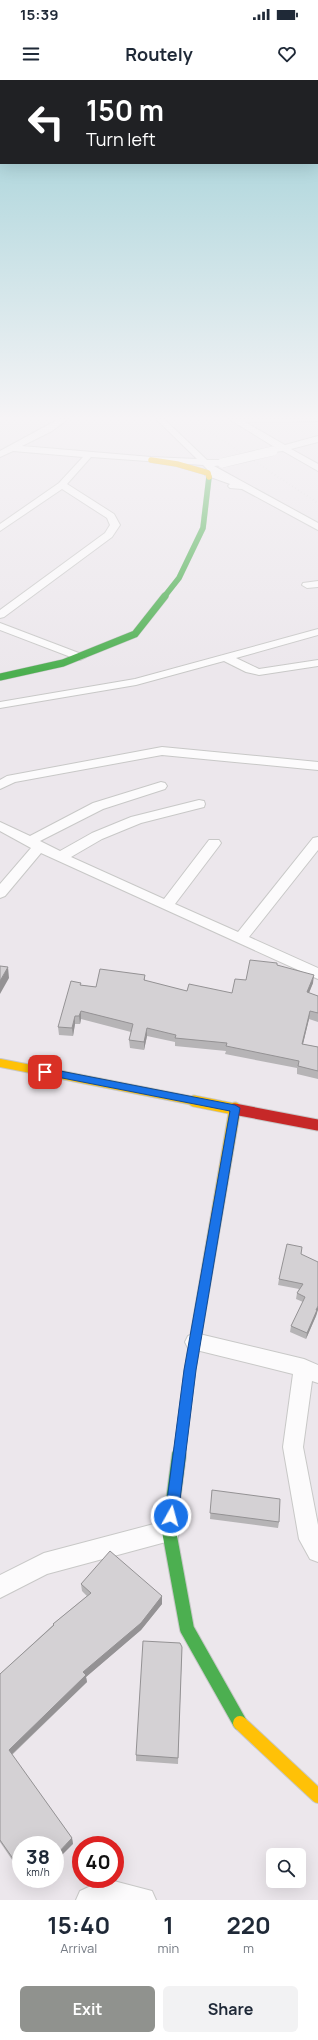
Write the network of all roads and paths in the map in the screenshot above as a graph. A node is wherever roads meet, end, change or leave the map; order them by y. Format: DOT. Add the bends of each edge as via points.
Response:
graph roads {
  1 [pos="35,504"];
  2 [pos="91,504"];
  3 [pos="206,504"];
  4 [pos="276,504"];
  5 [pos="318,527"];
  6 [pos="0,528"];
  7 [pos="318,584"];
  8 [pos="307,585"];
  9 [pos="0,615"];
  10 [pos="0,626"];
  11 [pos="318,632"];
  12 [pos="80,657"];
  13 [pos="225,657"];
  14 [pos="318,662"];
  15 [pos="0,677"];
  16 [pos="0,705"];
  17 [pos="318,766"];
  18 [pos="0,784"];
  19 [pos="161,786"];
  20 [pos="199,804"];
  21 [pos="0,826"];
  22 [pos="318,841"];
  23 [pos="214,842"];
  24 [pos="34,844"];
  25 [pos="60,857"];
  26 [pos="0,893"];
  27 [pos="167,905"];
  28 [pos="240,939"];
  29 [pos="318,974"];
  30 [pos="0,1063"];
  31 [pos="235,1108"];
  32 [pos="318,1125"];
  33 [pos="195,1342"];
  34 [pos="311,1371"];
  35 [pos="169,1531"];
  36 [pos="318,1551"];
  37 [pos="0,1587"];
  38 [pos="318,1796"];
  39 [pos="89,1900"];
  40 [pos="143,1900"];
  1 -- 6 [label="street"];
  2 -- 9 [label="street" via="110,516 115,524 109,535"];
  3 -- 12 [label="street" via="203,528 179,578 135,634"];
  4 -- 5 [label="street"];
  7 -- 8 [label="street"];
  10 -- 12 [label="street"];
  11 -- 13 [label="street"];
  12 -- 15 [label="street"];
  13 -- 14 [label="street" via="259,672"];
  13 -- 16 [label="street" via="136,682"];
  17 -- 18 [label="street" via="162,752 11,779"];
  19 -- 24 [label="street" via="98,806"];
  20 -- 25 [label="street" via="136,820 97,836"];
  21 -- 24 [label="street"];
  22 -- 28 [label="street"];
  23 -- 27 [label="street"];
  24 -- 25 [label="street"];
  24 -- 26 [label="street"];
  25 -- 27 [label="street"];
  27 -- 28 [label="street"];
  28 -- 29 [label="street"];
  30 -- 31 [label="street"];
  31 -- 32 [label="street"];
  31 -- 33 [label="street"];
  33 -- 34 [label="street"];
  33 -- 35 [label="street"];
  34 -- 36 [label="street" via="293,1447 310,1539"];
  35 -- 37 [label="street" via="44,1564"];
  35 -- 38 [label="street" via="187,1629 237,1720"];
  39 -- 40 [label="street" via="106,1892"];
}
